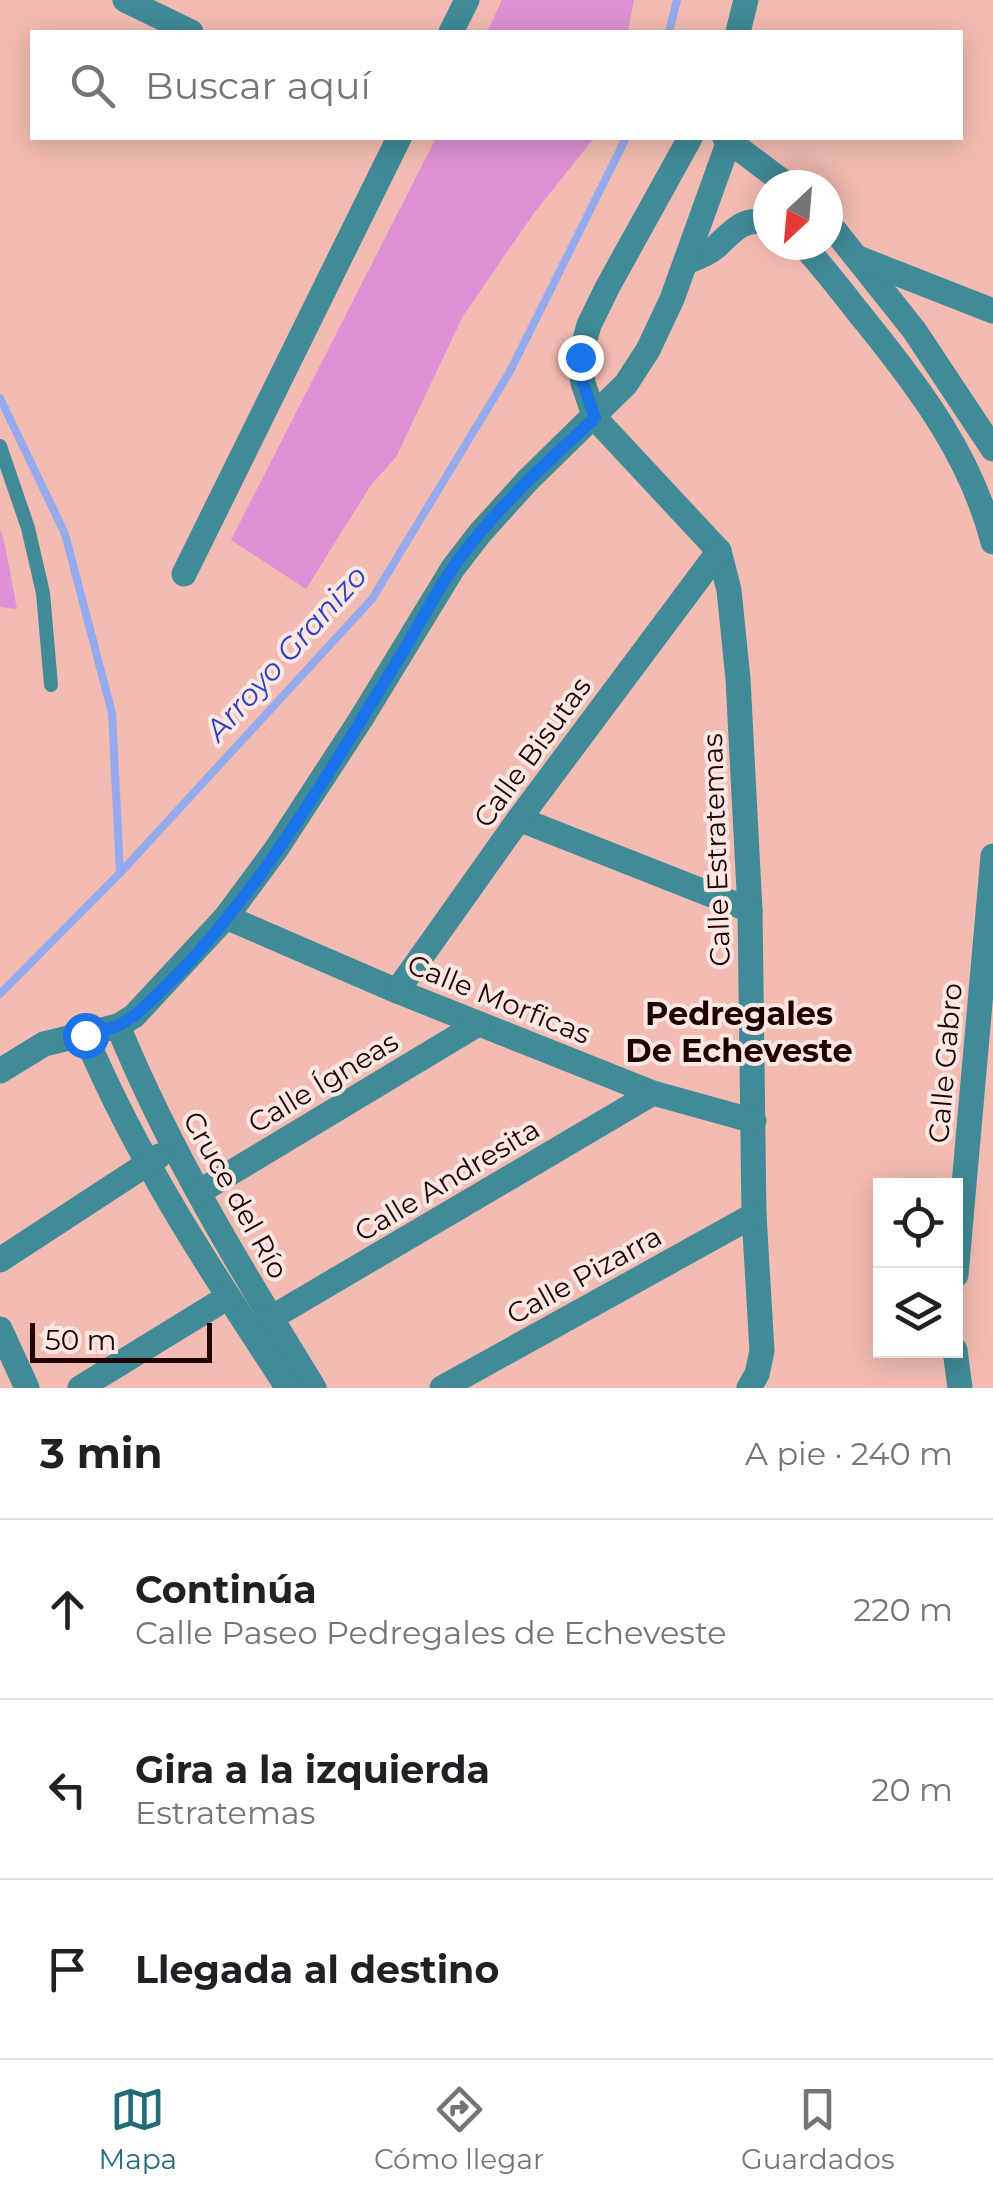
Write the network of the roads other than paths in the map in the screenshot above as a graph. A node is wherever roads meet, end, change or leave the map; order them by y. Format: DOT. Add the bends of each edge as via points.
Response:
graph roads {
  1 [pos="126,0"];
  2 [pos="467,0"];
  3 [pos="746,0"];
  4 [pos="164,27"];
  5 [pos="452,30"];
  6 [pos="738,30"];
  7 [pos="398,140"];
  8 [pos="689,140"];
  9 [pos="727,140"];
  10 [pos="728,140"];
  11 [pos="767,170"];
  12 [pos="753,221"];
  13 [pos="843,240"];
  14 [pos="857,257"];
  15 [pos="816,260"];
  16 [pos="687,262"];
  17 [pos="993,311"];
  18 [pos="595,418"];
  19 [pos="0,446"];
  20 [pos="993,449"];
  21 [pos="993,542"];
  22 [pos="719,552"];
  23 [pos="184,574"];
  24 [pos="51,685"];
  25 [pos="519,819"];
  26 [pos="993,856"];
  27 [pos="750,910"];
  28 [pos="226,917"];
  29 [pos="989,944"];
  30 [pos="397,992"];
  31 [pos="478,1024"];
  32 [pos="118,1026"];
  33 [pos="85,1035"];
  34 [pos="0,1071"];
  35 [pos="653,1093"];
  36 [pos="754,1121"];
  37 [pos="174,1145"];
  38 [pos="146,1165"];
  39 [pos="199,1192"];
  40 [pos="754,1215"];
  41 [pos="0,1260"];
  42 [pos="957,1268"];
  43 [pos="228,1296"];
  44 [pos="271,1318"];
  45 [pos="0,1330"];
  46 [pos="957,1358"];
  47 [pos="28,1388"];
  48 [pos="80,1388"];
  49 [pos="288,1388"];
  50 [pos="314,1388"];
  51 [pos="442,1388"];
  52 [pos="749,1388"];
  53 [pos="960,1388"];
  1 -- 4 [label="street"];
  2 -- 5 [label="street"];
  3 -- 6 [label="street"];
  7 -- 23 [label="street"];
  8 -- 18 [label="street" via="589,325 580,357"];
  9 -- 16 [label="street"];
  10 -- 11 [label="street"];
  12 -- 16 [label="street"];
  13 -- 14 [label="street"];
  14 -- 17 [label="street"];
  14 -- 20 [label="street"];
  15 -- 21 [label="street" via="936,414 983,502"];
  16 -- 18 [label="street" via="648,350"];
  18 -- 22 [label="street"];
  18 -- 28 [label="street" via="527,481 453,568 351,735"];
  19 -- 24 [label="lane" via="43,593"];
  22 -- 25 [label="street, Calle Bisutas"];
  22 -- 27 [label="street, Calle Estratemas" via="735,632"];
  25 -- 27 [label="street"];
  25 -- 30 [label="street, Calle Bisutas"];
  26 -- 29 [label="street, Calle Gabro"];
  27 -- 36 [label="street, Calle Estratemas"];
  28 -- 30 [label="street, Calle Morficas"];
  28 -- 32 [label="street" via="148,1004"];
  29 -- 42 [label="street, Calle Gabro"];
  30 -- 31 [label="street, Calle Morficas"];
  31 -- 35 [label="street, Calle Morficas"];
  31 -- 39 [label="street, Calle Ígneas"];
  32 -- 33 [label="street"];
  32 -- 37 [label="street, Cruce del Río"];
  33 -- 34 [label="street" via="44,1044"];
  33 -- 38 [label="street, Cruce del Río"];
  35 -- 36 [label="street, Calle Morficas"];
  35 -- 44 [label="street, Calle Andresita"];
  36 -- 40 [label="street, Calle Estratemas"];
  37 -- 38 [label="street"];
  37 -- 39 [label="street, Cruce del Río"];
  38 -- 41 [label="street"];
  38 -- 43 [label="street, Cruce del Río"];
  39 -- 44 [label="street, Cruce del Río"];
  40 -- 51 [label="street, Calle Pizarra"];
  40 -- 52 [label="street, Calle Estratemas" via="762,1351"];
  43 -- 48 [label="street"];
  43 -- 49 [label="street, Cruce del Río"];
  44 -- 50 [label="street, Cruce del Río"];
  45 -- 47 [label="street"];
  46 -- 53 [label="street"];
}
